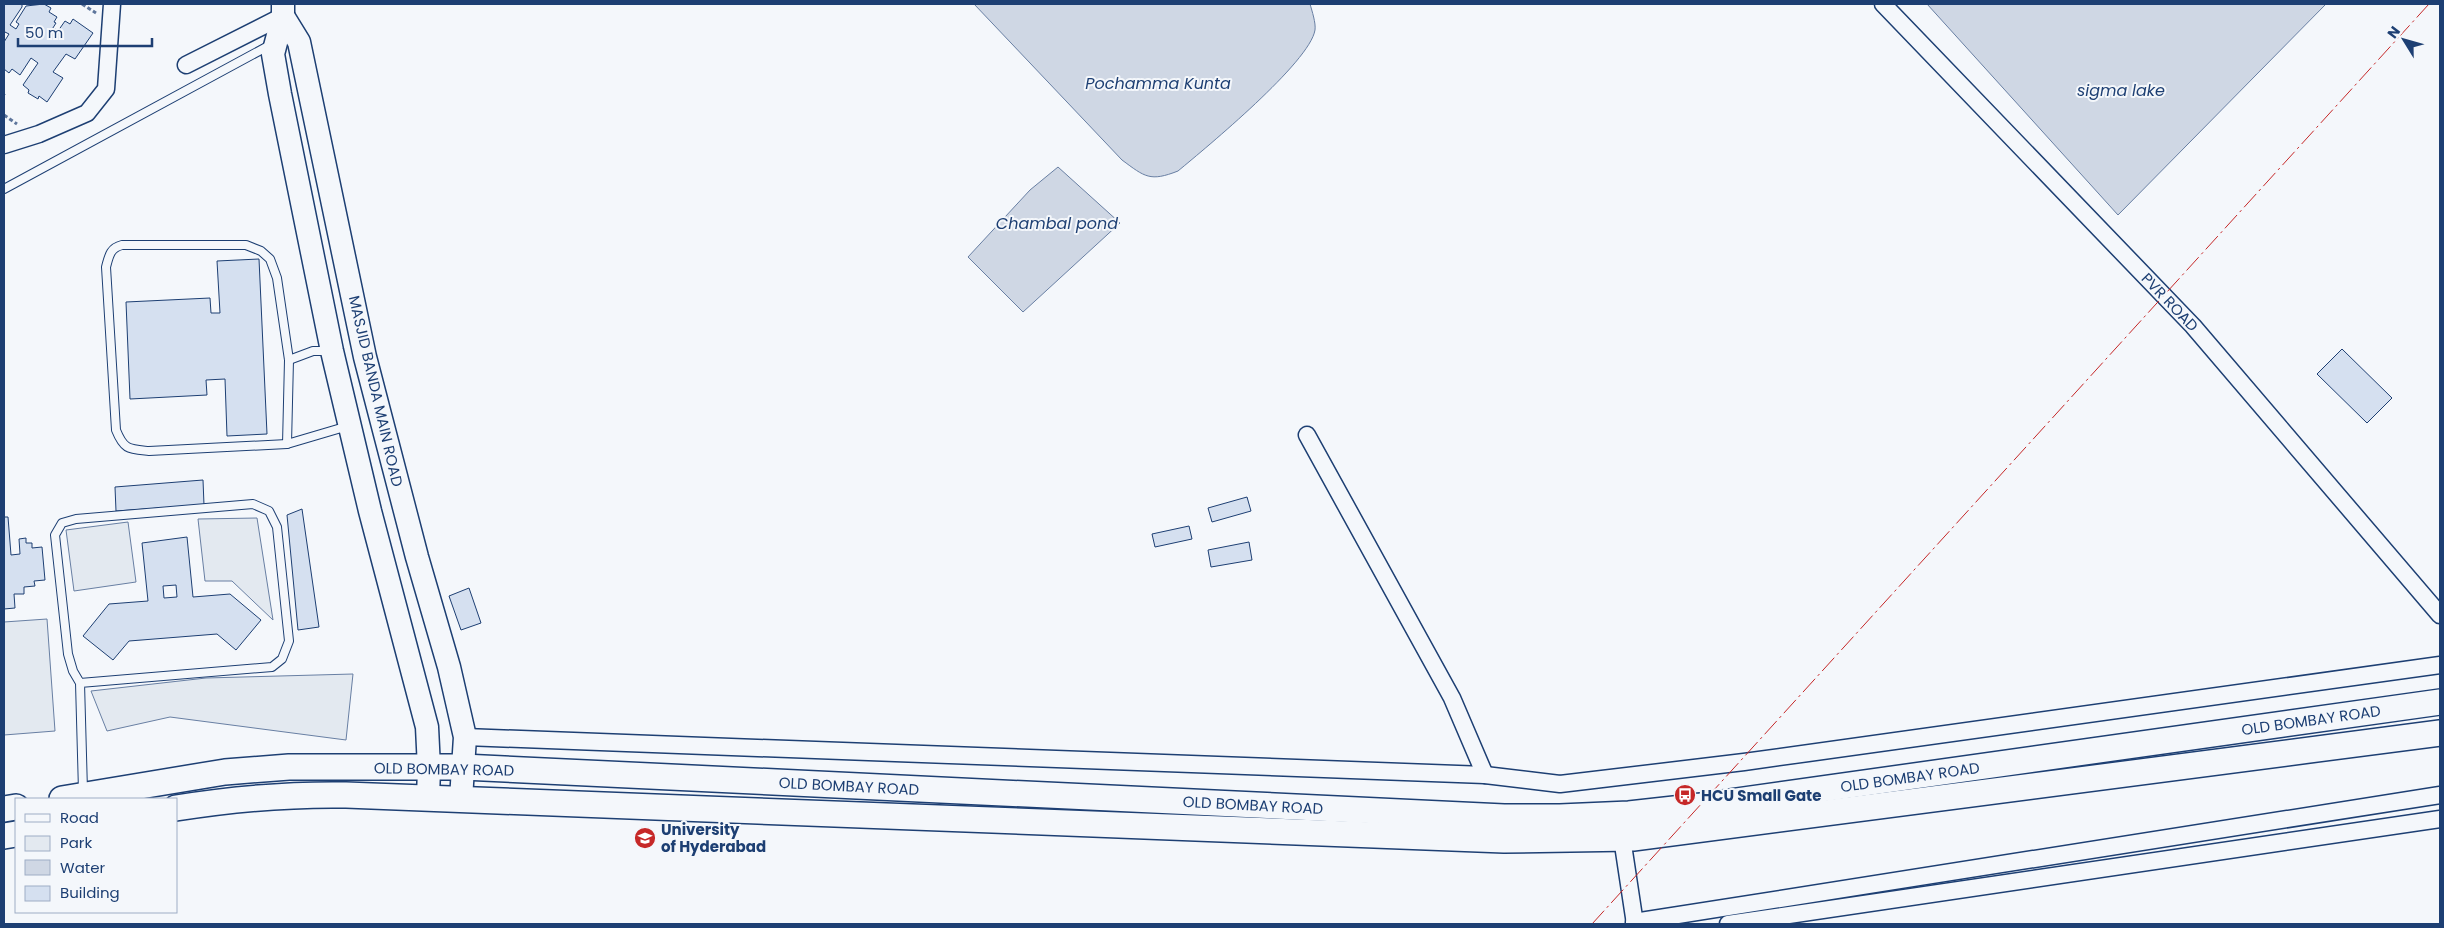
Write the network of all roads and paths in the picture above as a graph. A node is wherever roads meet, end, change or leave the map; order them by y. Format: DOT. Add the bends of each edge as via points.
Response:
graph roads {
  1 [pos="112,4"];
  2 [pos="1883,4"];
  3 [pos="283,10"];
  4 [pos="276,42"];
  5 [pos="186,65"];
  6 [pos="4,144"];
  7 [pos="4,189"];
  8 [pos="332,351"];
  9 [pos="289,360"];
  10 [pos="350,426"];
  11 [pos="1307,435"];
  12 [pos="287,444"];
  13 [pos="2440,615"];
  14 [pos="2440,665"];
  15 [pos="80,683"];
  16 [pos="2440,702"];
  17 [pos="2440,733"];
  18 [pos="465,737"];
  19 [pos="463,767"];
  20 [pos="429,768"];
  21 [pos="1485,775"];
  22 [pos="2440,795"];
  23 [pos="73,797"];
  24 [pos="428,798"];
  25 [pos="461,799"];
  26 [pos="178,808"];
  27 [pos="2440,819"];
  28 [pos="1622,838"];
  29 [pos="1634,923"];
  30 [pos="1728,924"];
  1 -- 6 [label="street" via="106,89 87,113 38,134"];
  2 -- 13 [label="street, PVR ROAD" via="2194,326"];
  3 -- 4 [label="main road"];
  3 -- 5 [label="street"];
  3 -- 18 [label="main road, MASJID BANDA MAIN ROAD" via="300,42 365,357"];
  4 -- 7 [label="lane"];
  4 -- 8 [label="main road" via="273,54"];
  8 -- 9 [label="lane" via="313,351"];
  8 -- 10 [label="main road"];
  9 -- 12 [label="lane"];
  9 -- 12 [label="lane" via="277,278 270,259 261,251 246,245 122,245 114,247 109,254 106,267 113,392 116,430 121,443 130,450 149,451"];
  10 -- 12 [label="lane"];
  10 -- 20 [label="main road" via="427,727"];
  11 -- 21 [label="street" via="1452,698"];
  14 -- 21 [label="street" via="1744,762 1560,784"];
  15 -- 15 [label="lane" via="73,671 66,644 55,535 62,523 76,519 254,504 269,511 277,527 289,642 282,659 272,668"];
  15 -- 23 [label="lane"];
  16 -- 19 [label="main road, OLD BOMBAY ROAD" via="1701,806 1560,817 1504,817"];
  17 -- 28 [label="main road, OLD BOMBAY ROAD" via="1724,828"];
  18 -- 19 [label="main road, MASJID BANDA MAIN ROAD"];
  18 -- 21 [label="street"];
  19 -- 20 [label="main road, OLD BOMBAY ROAD"];
  19 -- 25 [label="main road, MASJID BANDA MAIN ROAD"];
  20 -- 23 [label="main road, OLD BOMBAY ROAD" via="289,767 234,771"];
  20 -- 24 [label="main road"];
  22 -- 29 [label="street"];
  24 -- 25 [label="main road, OLD BOMBAY ROAD"];
  24 -- 26 [label="main road, OLD BOMBAY ROAD" via="291,794"];
  25 -- 28 [label="main road, OLD BOMBAY ROAD" via="1504,840"];
  27 -- 30 [label="street"];
  28 -- 29 [label="street"];
}
